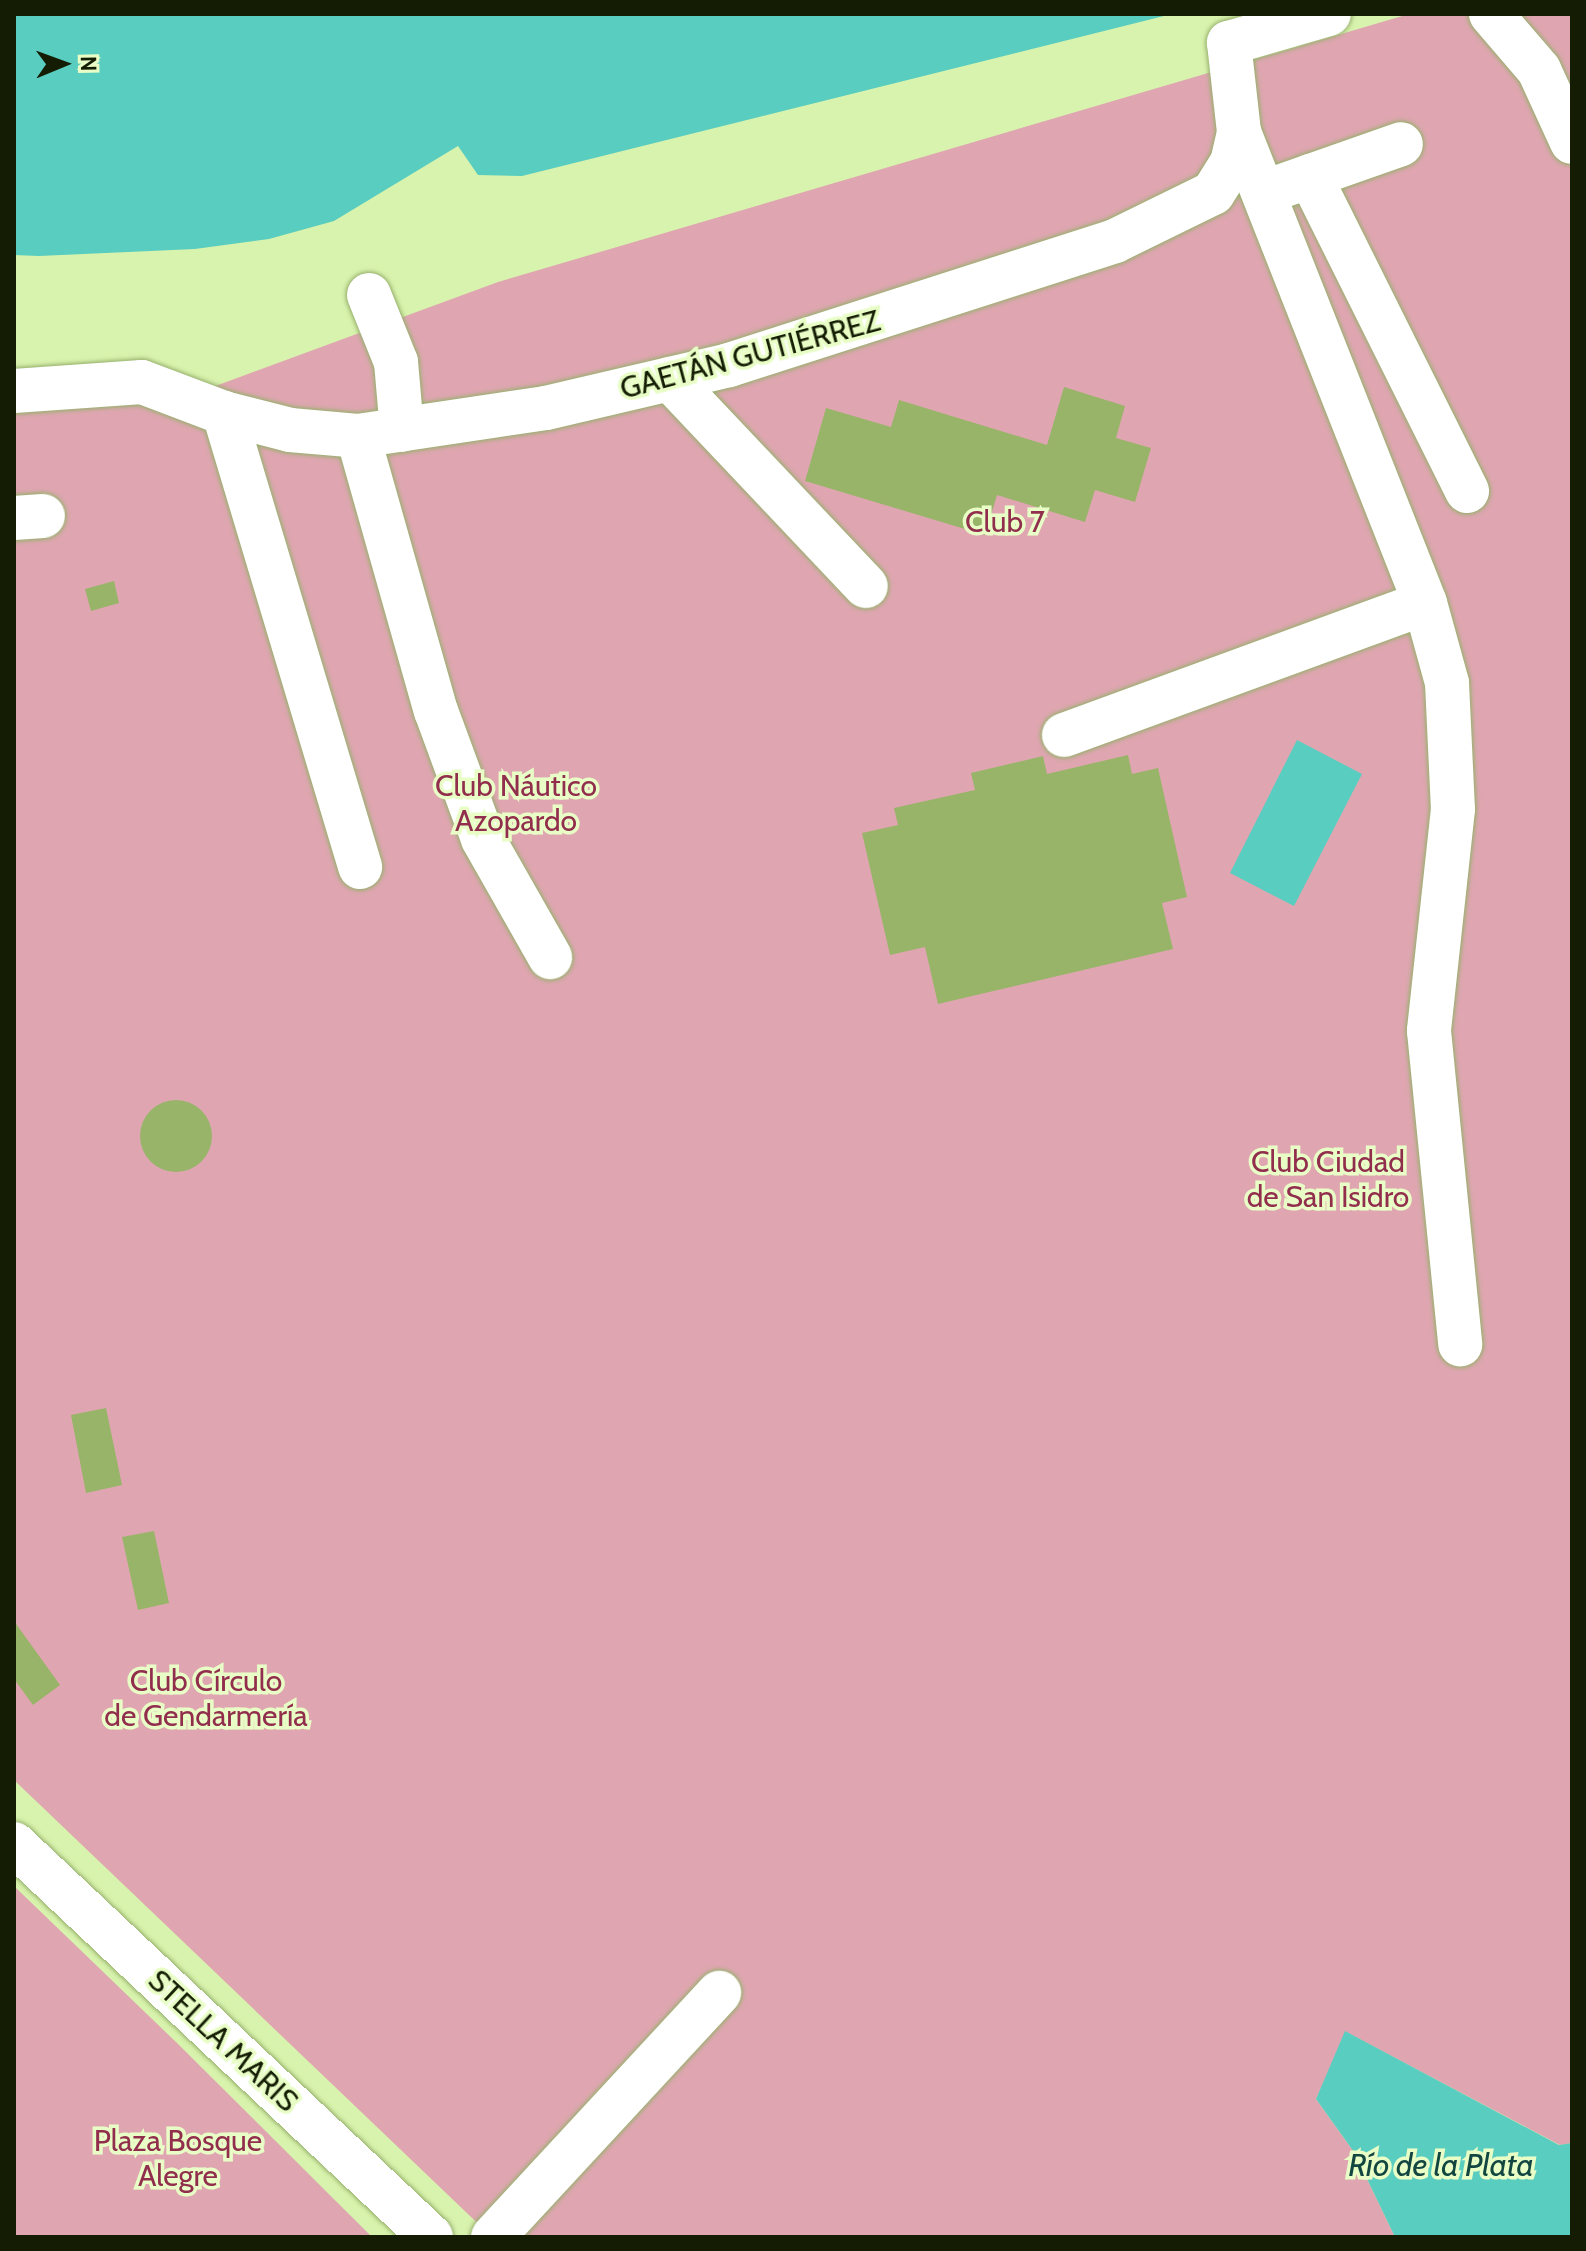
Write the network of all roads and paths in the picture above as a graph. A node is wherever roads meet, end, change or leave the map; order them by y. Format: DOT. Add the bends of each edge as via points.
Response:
graph roads {
  1 [pos="1329,14"];
  2 [pos="1491,14"];
  3 [pos="1239,132"];
  4 [pos="1572,142"];
  5 [pos="1401,144"];
  6 [pos="1310,176"];
  7 [pos="1261,194"];
  8 [pos="369,295"];
  9 [pos="670,379"];
  10 [pos="14,391"];
  11 [pos="224,413"];
  12 [pos="402,430"];
  13 [pos="358,436"];
  14 [pos="1467,491"];
  15 [pos="866,586"];
  16 [pos="1425,603"];
  17 [pos="1064,735"];
  18 [pos="360,867"];
  19 [pos="550,957"];
  20 [pos="1460,1344"];
  21 [pos="14,1844"];
  22 [pos="719,1993"];
  23 [pos="431,2237"];
  24 [pos="493,2237"];
  1 -- 3 [label="street, GAETÁN GUTIÉRREZ" via="1229,43"];
  2 -- 4 [label="street" via="1539,70"];
  3 -- 7 [label="street"];
  3 -- 9 [label="street, GAETÁN GUTIÉRREZ" via="1232,163 1213,193 1115,241 854,328"];
  5 -- 6 [label="street"];
  6 -- 7 [label="street"];
  6 -- 14 [label="street"];
  7 -- 16 [label="street"];
  8 -- 12 [label="street" via="396,362"];
  9 -- 12 [label="street, GAETÁN GUTIÉRREZ" via="546,408"];
  9 -- 15 [label="street"];
  10 -- 11 [label="street, GAETÁN GUTIÉRREZ" via="142,382"];
  11 -- 13 [label="street, GAETÁN GUTIÉRREZ" via="290,430"];
  11 -- 18 [label="street"];
  12 -- 13 [label="street, GAETÁN GUTIÉRREZ"];
  13 -- 19 [label="street" via="436,711 472,810"];
  16 -- 17 [label="street"];
  16 -- 20 [label="street" via="1447,683 1453,809 1429,1031"];
  21 -- 23 [label="street, STELLA MARIS"];
  22 -- 24 [label="street"];
}
